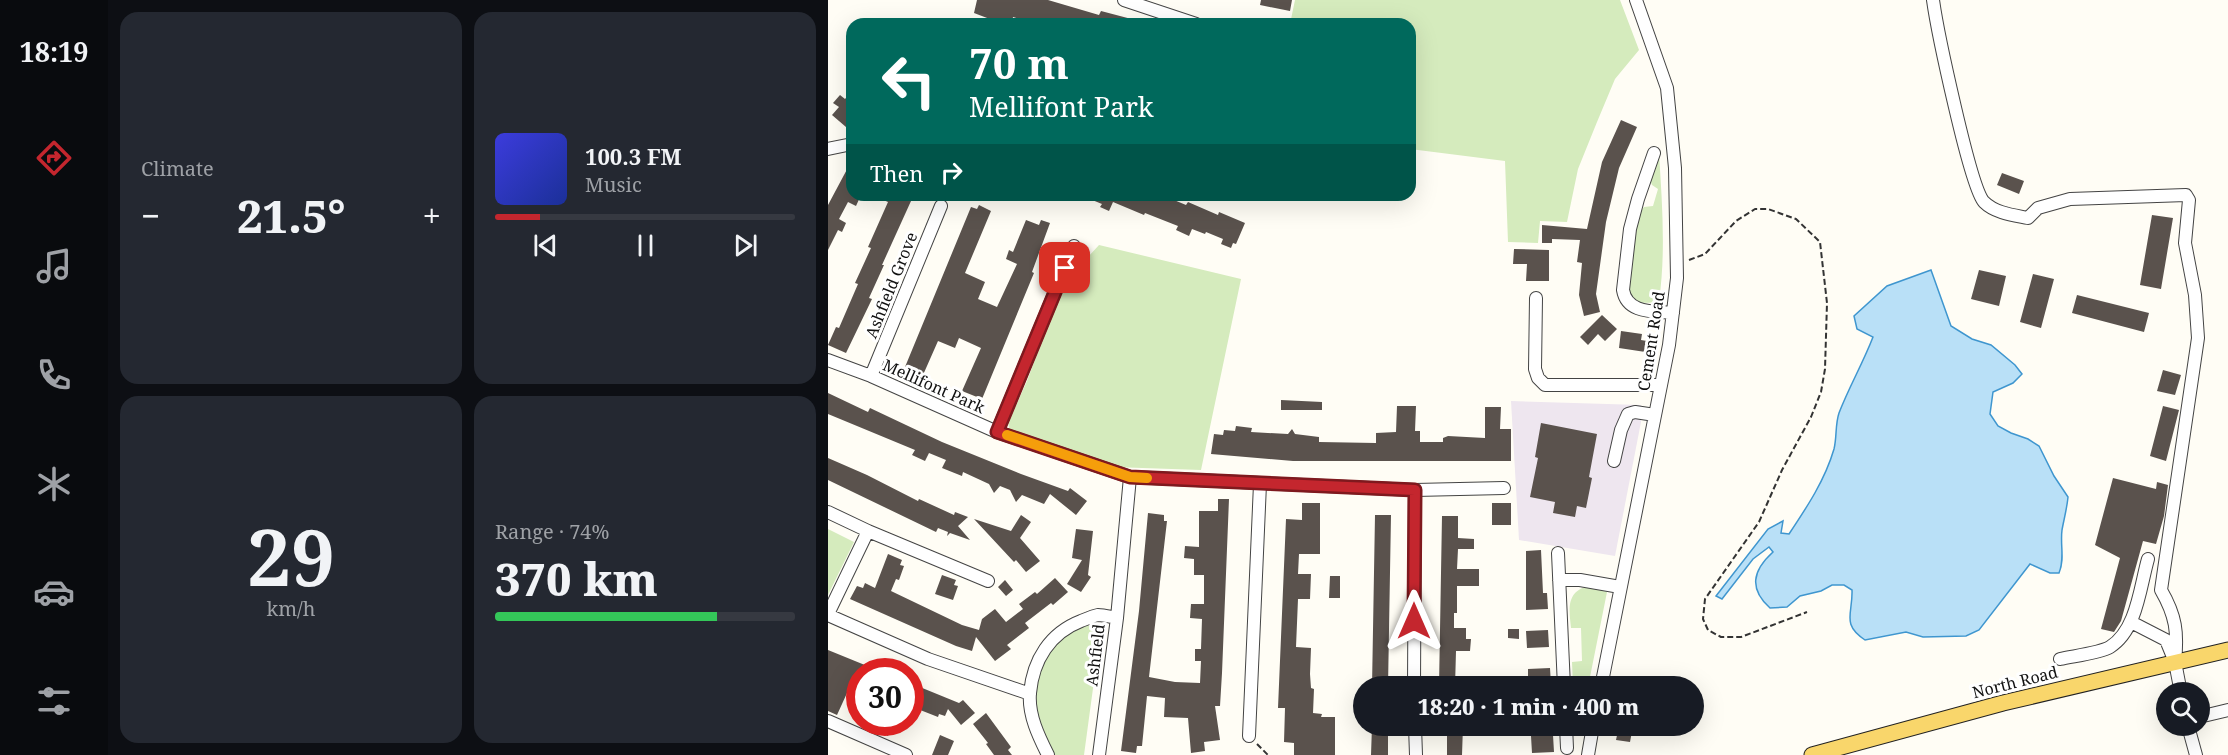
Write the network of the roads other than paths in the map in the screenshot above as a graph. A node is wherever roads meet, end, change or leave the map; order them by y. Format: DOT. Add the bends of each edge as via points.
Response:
graph roads {
  1 [pos="1124,0"];
  2 [pos="1636,0"];
  3 [pos="1933,0"];
  4 [pos="1178,18"];
  5 [pos="846,145"];
  6 [pos="828,149"];
  7 [pos="1654,153"];
  8 [pos="941,206"];
  9 [pos="1074,246"];
  10 [pos="1536,298"];
  11 [pos="1673,313"];
  12 [pos="828,360"];
  13 [pos="871,376"];
  14 [pos="1661,385"];
  15 [pos="1655,415"];
  16 [pos="997,432"];
  17 [pos="1614,461"];
  18 [pos="1130,477"];
  19 [pos="1260,484"];
  20 [pos="1504,488"];
  21 [pos="1415,490"];
  22 [pos="828,512"];
  23 [pos="868,531"];
  24 [pos="1558,553"];
  25 [pos="2148,559"];
  26 [pos="1559,580"];
  27 [pos="988,581"];
  28 [pos="1620,586"];
  29 [pos="828,614"];
  30 [pos="1117,618"];
  31 [pos="2131,622"];
  32 [pos="2228,650"];
  33 [pos="2060,659"];
  34 [pos="2175,662"];
  35 [pos="1414,676"];
  36 [pos="1563,676"];
  37 [pos="1603,676"];
  38 [pos="2179,682"];
  39 [pos="1030,694"];
  40 [pos="2228,710"];
  41 [pos="2210,714"];
  42 [pos="828,721"];
  43 [pos="1249,736"];
  44 [pos="1415,736"];
  45 [pos="1566,736"];
  46 [pos="1591,736"];
  47 [pos="2191,736"];
  48 [pos="1567,748"];
  49 [pos="1830,752"];
  50 [pos="906,755"];
  51 [pos="1048,755"];
  52 [pos="1099,755"];
  53 [pos="1416,755"];
  54 [pos="1588,755"];
  55 [pos="1812,755"];
  56 [pos="2196,755"];
  1 -- 4 [label="street"];
  2 -- 11 [label="street, Cement Road" via="1667,88 1675,168 1677,262"];
  3 -- 34 [label="street" via="1963,137 1977,190 1985,203 2004,213 2028,218 2038,208 2070,199 2186,195 2189,200 2186,243 2198,338 2161,590 2172,610 2177,636"];
  5 -- 6 [label="street"];
  7 -- 11 [label="street" via="1630,229 1623,290 1624,297 1635,308"];
  8 -- 13 [label="street, Ashfield Grove"];
  9 -- 16 [label="street"];
  10 -- 14 [label="street" via="1535,369 1545,385"];
  11 -- 14 [label="street, Cement Road"];
  12 -- 13 [label="street, Mellifont Park"];
  13 -- 16 [label="street, Mellifont Park"];
  14 -- 15 [label="street, Cement Road"];
  15 -- 17 [label="street" via="1628,414"];
  15 -- 28 [label="street, Cement Road"];
  16 -- 18 [label="street, Mellifont Park"];
  18 -- 19 [label="street, Mellifont Park"];
  18 -- 30 [label="street"];
  19 -- 21 [label="street, Mellifont Park"];
  19 -- 43 [label="street"];
  20 -- 21 [label="street, Mellifont Park"];
  21 -- 35 [label="street"];
  22 -- 23 [label="street"];
  23 -- 27 [label="street"];
  23 -- 29 [label="street"];
  24 -- 26 [label="street"];
  25 -- 31 [label="street"];
  26 -- 28 [label="street"];
  26 -- 36 [label="street"];
  28 -- 37 [label="street, Cement Road"];
  29 -- 39 [label="street" via="928,659"];
  30 -- 39 [label="street, Ashfield" via="1098,615 1059,632 1048,642"];
  30 -- 52 [label="street, Ashfield"];
  31 -- 33 [label="street" via="2109,648"];
  31 -- 34 [label="street" via="2166,640"];
  32 -- 34 [label="main road, North Road"];
  34 -- 38 [label="street"];
  34 -- 49 [label="main road, North Road" via="2003,703"];
  39 -- 51 [label="street, Ashfield" via="1032,716"];
  40 -- 41 [label="street"];
  42 -- 50 [label="street"];
  44 -- 53 [label="street"];
  45 -- 48 [label="street"];
  46 -- 54 [label="street"];
  47 -- 56 [label="street"];
  49 -- 55 [label="main road, North Road"];
}
